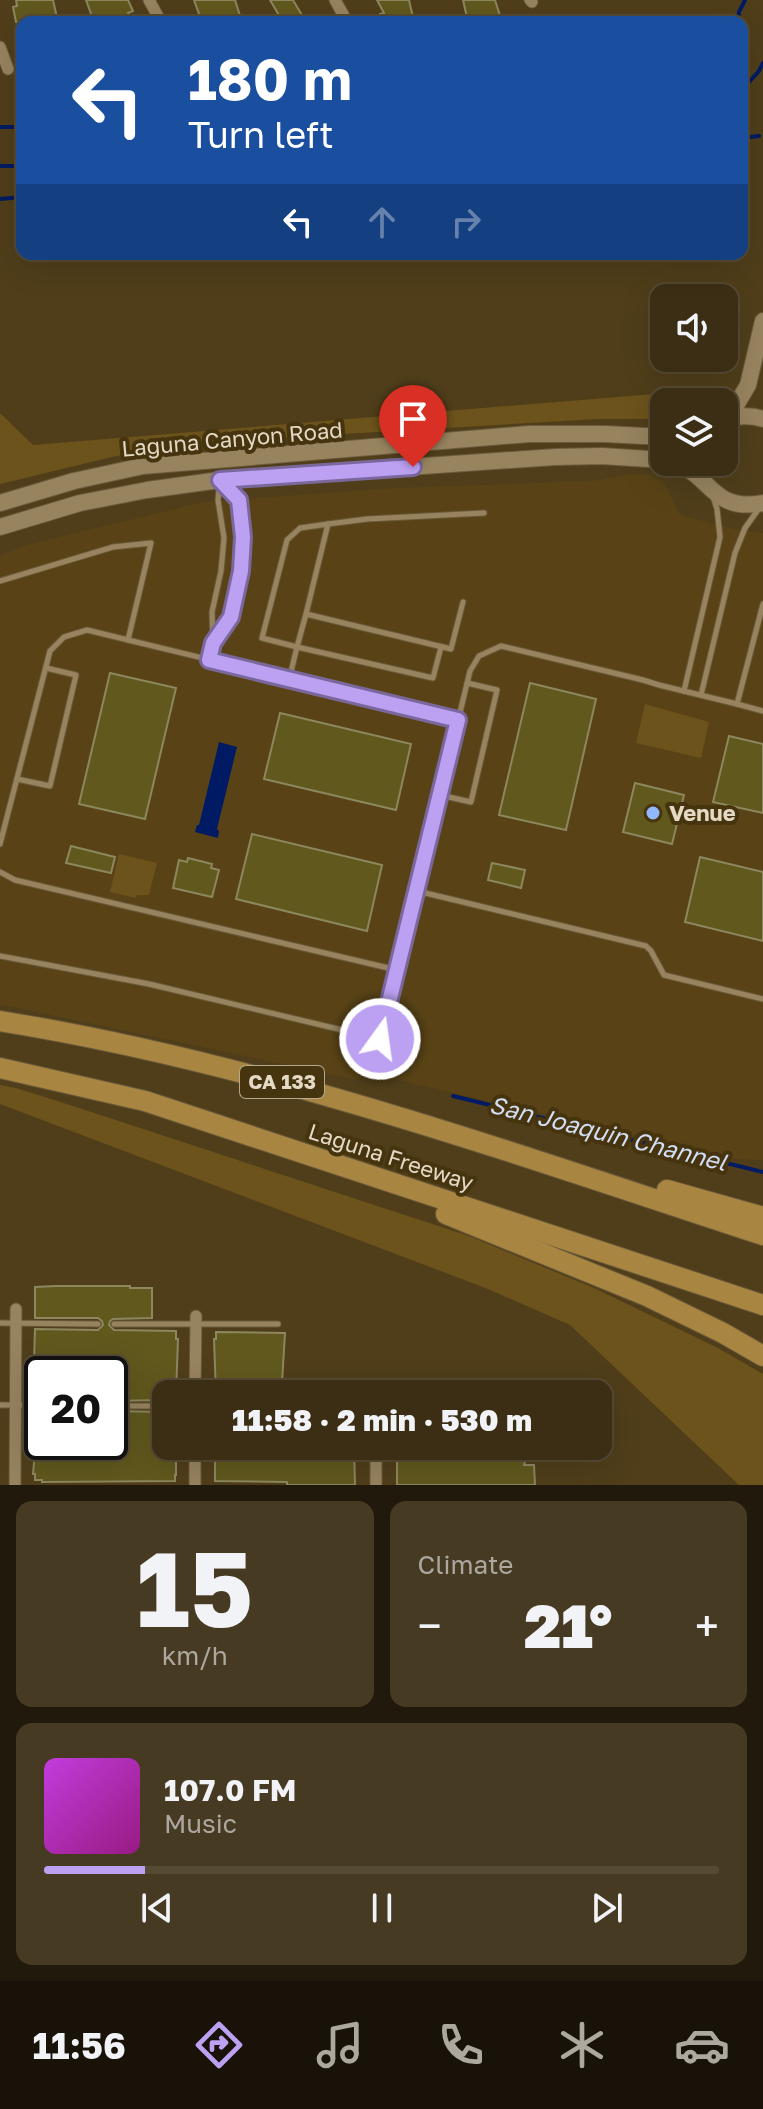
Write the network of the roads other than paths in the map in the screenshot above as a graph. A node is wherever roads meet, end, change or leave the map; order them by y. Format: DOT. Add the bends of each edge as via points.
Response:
graph roads {
  1 [pos="335,0"];
  2 [pos="344,16"];
  3 [pos="0,47"];
  4 [pos="8,69"];
  5 [pos="763,321"];
  6 [pos="738,401"];
  7 [pos="738,418"];
  8 [pos="763,419"];
  9 [pos="650,436"];
  10 [pos="650,459"];
  11 [pos="209,462"];
  12 [pos="697,476"];
  13 [pos="706,476"];
  14 [pos="220,480"];
  15 [pos="709,488"];
  16 [pos="0,503"];
  17 [pos="763,503"];
  18 [pos="484,513"];
  19 [pos="328,524"];
  20 [pos="0,527"];
  21 [pos="0,581"];
  22 [pos="463,602"];
  23 [pos="763,604"];
  24 [pos="306,614"];
  25 [pos="128,640"];
  26 [pos="213,643"];
  27 [pos="297,647"];
  28 [pos="441,647"];
  29 [pos="209,660"];
  30 [pos="46,668"];
  31 [pos="289,680"];
  32 [pos="467,683"];
  33 [pos="684,691"];
  34 [pos="701,695"];
  35 [pos="737,704"];
  36 [pos="763,711"];
  37 [pos="458,720"];
  38 [pos="17,779"];
  39 [pos="440,795"];
  40 [pos="0,844"];
  41 [pos="0,872"];
  42 [pos="417,891"];
  43 [pos="0,956"];
  44 [pos="397,970"];
  45 [pos="763,999"];
  46 [pos="0,1021"];
  47 [pos="0,1068"];
  48 [pos="280,1146"];
  49 [pos="557,1168"];
  50 [pos="763,1217"];
  51 [pos="763,1235"];
  52 [pos="763,1305"];
  53 [pos="16,1309"];
  54 [pos="196,1320"];
  55 [pos="0,1323"];
  56 [pos="16,1323"];
  57 [pos="98,1324"];
  58 [pos="114,1324"];
  59 [pos="278,1324"];
  60 [pos="763,1356"];
  61 [pos="195,1380"];
  62 [pos="0,1405"];
  63 [pos="15,1405"];
  64 [pos="24,1405"];
  65 [pos="128,1406"];
  66 [pos="152,1406"];
  67 [pos="195,1460"];
  68 [pos="376,1460"];
  69 [pos="15,1485"];
  70 [pos="195,1485"];
  71 [pos="376,1485"];
  1 -- 2 [label="street"];
  3 -- 4 [label="street"];
  5 -- 6 [label="main road" via="748,385"];
  7 -- 8 [label="main road"];
  9 -- 11 [label="main road, Laguna Canyon Road" via="529,434"];
  10 -- 14 [label="main road, Laguna Canyon Road" via="555,457"];
  11 -- 14 [label="main road"];
  11 -- 16 [label="main road, Laguna Canyon Road" via="143,466"];
  12 -- 15 [label="main road"];
  13 -- 15 [label="main road"];
  14 -- 20 [label="main road, Laguna Canyon Road" via="80,503"];
  14 -- 26 [label="lane" via="224,538 212,612"];
  14 -- 26 [label="lane" via="239,500 243,537 231,617"];
  15 -- 17 [label="main road" via="728,502"];
  15 -- 33 [label="lane" via="720,537"];
  17 -- 34 [label="lane" via="735,553"];
  18 -- 19 [label="lane"];
  19 -- 24 [label="lane"];
  19 -- 27 [label="lane" via="300,528 287,540 262,638"];
  21 -- 25 [label="lane" via="113,547 151,543"];
  22 -- 28 [label="lane" via="451,649"];
  23 -- 35 [label="lane"];
  24 -- 27 [label="lane"];
  24 -- 28 [label="lane"];
  25 -- 29 [label="lane"];
  25 -- 30 [label="lane" via="87,630 64,637 50,651"];
  26 -- 29 [label="lane"];
  27 -- 28 [label="lane" via="433,678"];
  27 -- 31 [label="lane"];
  29 -- 31 [label="lane"];
  30 -- 38 [label="lane"];
  30 -- 38 [label="lane" via="76,675 50,786"];
  31 -- 37 [label="lane"];
  32 -- 33 [label="lane" via="479,656 501,646"];
  32 -- 37 [label="lane"];
  32 -- 39 [label="lane" via="497,690 471,802"];
  33 -- 34 [label="lane"];
  34 -- 35 [label="lane"];
  35 -- 36 [label="lane"];
  37 -- 39 [label="lane"];
  38 -- 40 [label="lane"];
  39 -- 42 [label="lane"];
  41 -- 44 [label="lane" via="15,880"];
  42 -- 44 [label="lane"];
  42 -- 45 [label="lane" via="646,946 664,975"];
  43 -- 44 [label="lane" via="149,984 380,1039"];
  46 -- 49 [label="highway, Laguna Freeway / CA 133" via="79,1034 305,1088"];
  47 -- 48 [label="highway, Laguna Freeway / CA 133" via="145,1101"];
  48 -- 52 [label="highway, Laguna Freeway / CA 133"];
  48 -- 60 [label="highway" via="310,1171 452,1216 580,1268 688,1315"];
  49 -- 50 [label="highway" via="628,1179"];
  49 -- 51 [label="highway, Laguna Freeway / CA 133"];
  53 -- 56 [label="street"];
  54 -- 58 [label="lane"];
  54 -- 59 [label="lane"];
  54 -- 61 [label="street"];
  55 -- 56 [label="lane"];
  56 -- 57 [label="lane"];
  56 -- 63 [label="street"];
  62 -- 63 [label="lane"];
  63 -- 64 [label="lane"];
  63 -- 69 [label="street"];
  65 -- 66 [label="lane"];
  67 -- 70 [label="street"];
  68 -- 71 [label="street"];
}
